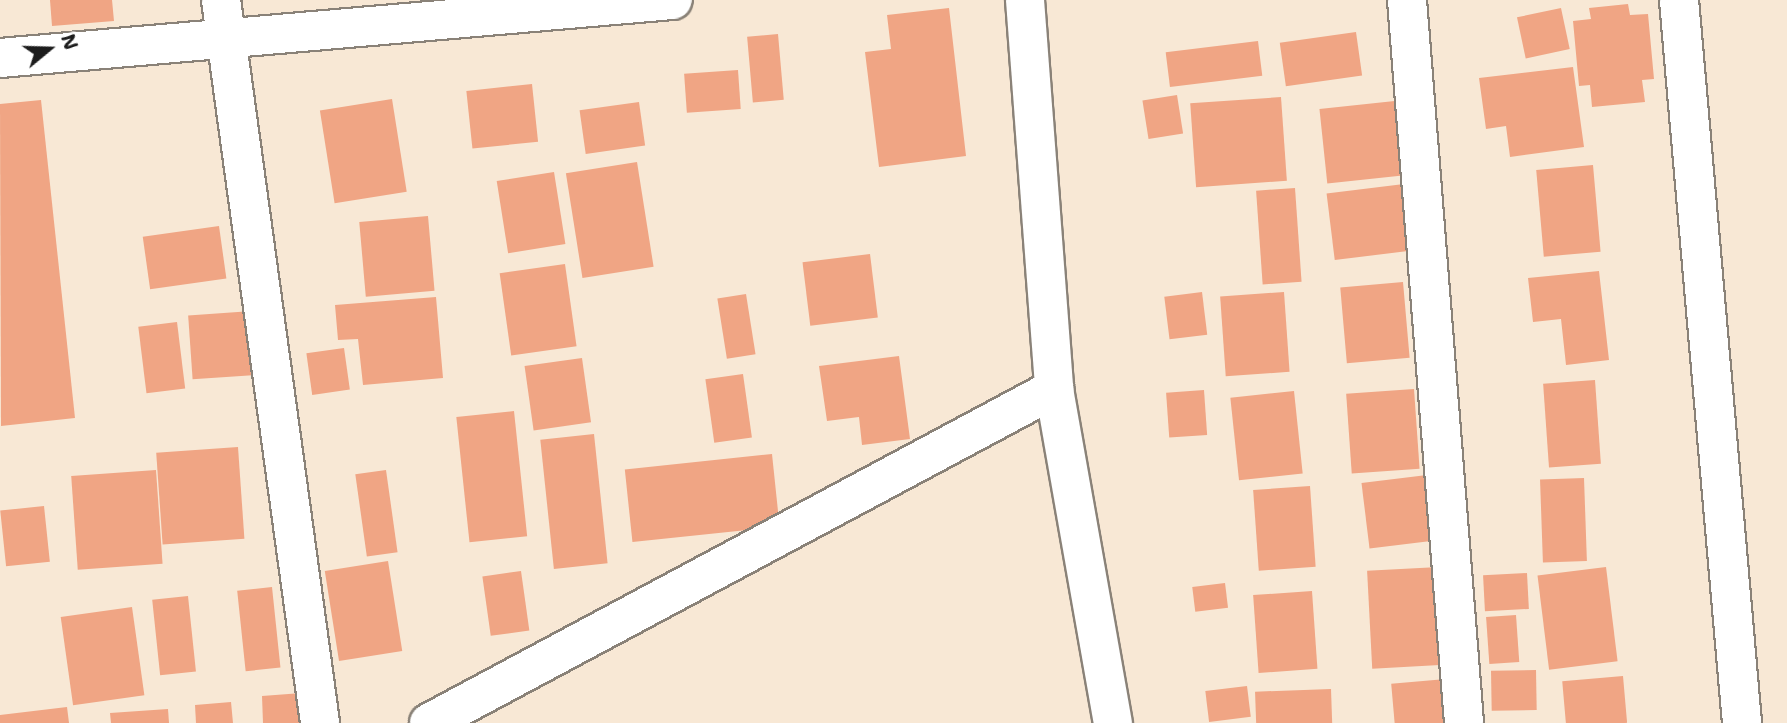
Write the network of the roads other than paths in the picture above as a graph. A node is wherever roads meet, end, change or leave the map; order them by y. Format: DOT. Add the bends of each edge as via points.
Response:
graph roads {
  1 [pos="222,0"];
  2 [pos="673,0"];
  3 [pos="1025,0"];
  4 [pos="1407,0"];
  5 [pos="1679,0"];
  6 [pos="225,39"];
  7 [pos="0,58"];
  8 [pos="1054,389"];
  9 [pos="320,723"];
  10 [pos="429,723"];
  11 [pos="1113,723"];
  12 [pos="1465,723"];
  13 [pos="1742,723"];
  1 -- 6 [label="street"];
  2 -- 6 [label="street"];
  3 -- 8 [label="street"];
  4 -- 12 [label="street"];
  5 -- 13 [label="street"];
  6 -- 7 [label="street"];
  6 -- 9 [label="street"];
  8 -- 10 [label="street"];
  8 -- 11 [label="street"];
}
